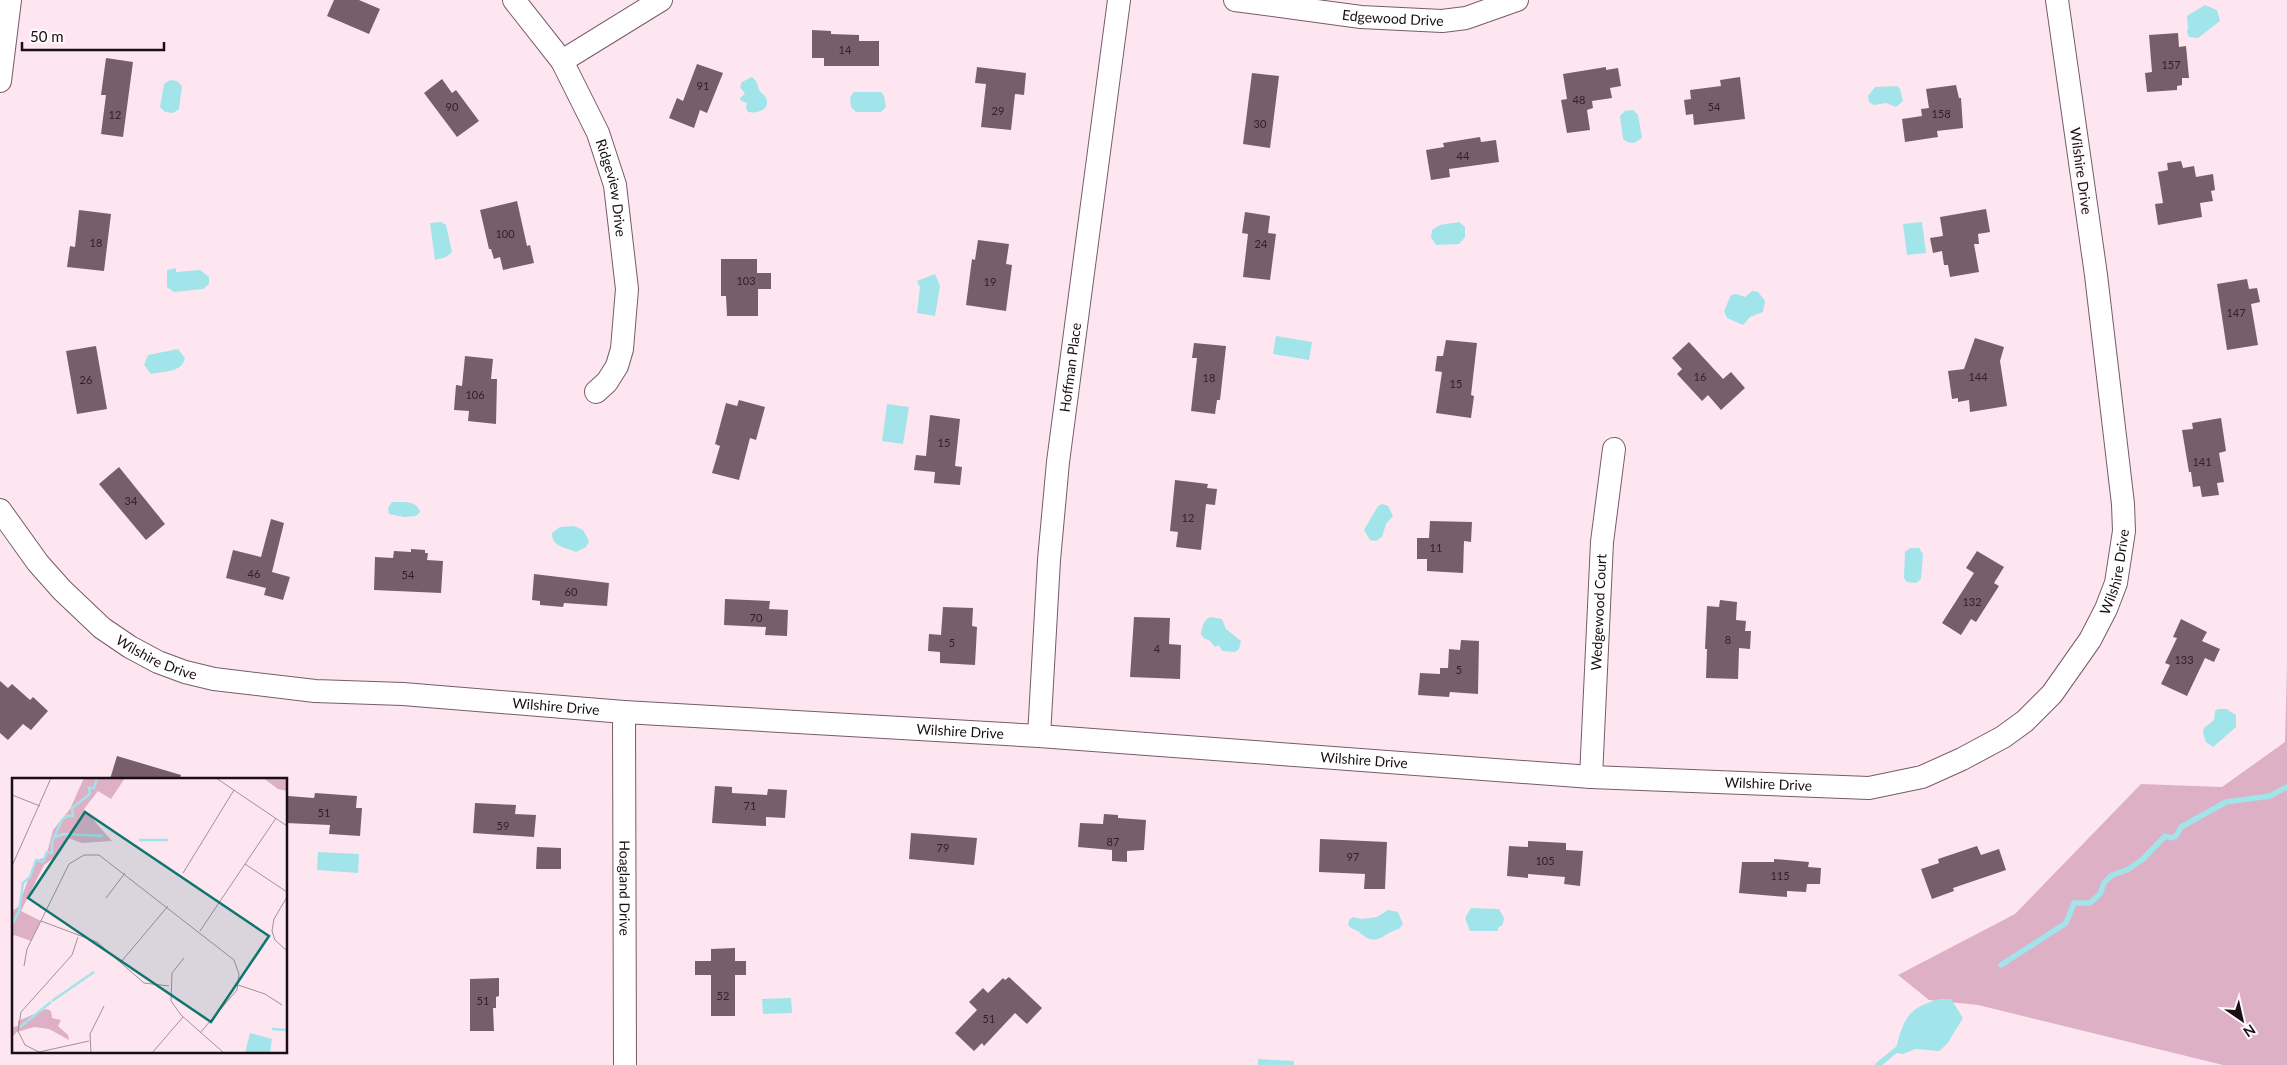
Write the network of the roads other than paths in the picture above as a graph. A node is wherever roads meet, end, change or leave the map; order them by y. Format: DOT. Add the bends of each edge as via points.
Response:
graph roads {
  1 [pos="10,0"];
  2 [pos="514,0"];
  3 [pos="661,0"];
  4 [pos="1119,0"];
  5 [pos="1235,0"];
  6 [pos="1517,0"];
  7 [pos="2057,0"];
  8 [pos="562,61"];
  9 [pos="0,81"];
  10 [pos="596,392"];
  11 [pos="1614,449"];
  12 [pos="0,510"];
  13 [pos="624,712"];
  14 [pos="1039,736"];
  15 [pos="1592,777"];
  16 [pos="625,1065"];
  1 -- 9 [label="street"];
  2 -- 8 [label="street, Ridgeview Drive"];
  3 -- 8 [label="street"];
  4 -- 14 [label="street, Hoffman Place" via="1058,462"];
  5 -- 6 [label="street, Edgewood Drive" via="1361,17 1442,21 1466,18"];
  7 -- 15 [label="street, Wilshire Drive" via="2096,275 2123,504 2124,531 2116,583 2090,640 2052,694 2025,720 2003,737 1962,760 1922,777 1869,788"];
  8 -- 10 [label="street, Ridgeview Drive" via="598,133 615,186 627,289 622,349 617,366"];
  11 -- 15 [label="street, Wedgewood Court" via="1602,542"];
  12 -- 13 [label="street, Wilshire Drive" via="44,570 102,628 130,647 185,672 315,691 404,694"];
  13 -- 14 [label="street, Wilshire Drive"];
  13 -- 16 [label="street, Hoagland Drive"];
  14 -- 15 [label="street, Wilshire Drive"];
}
